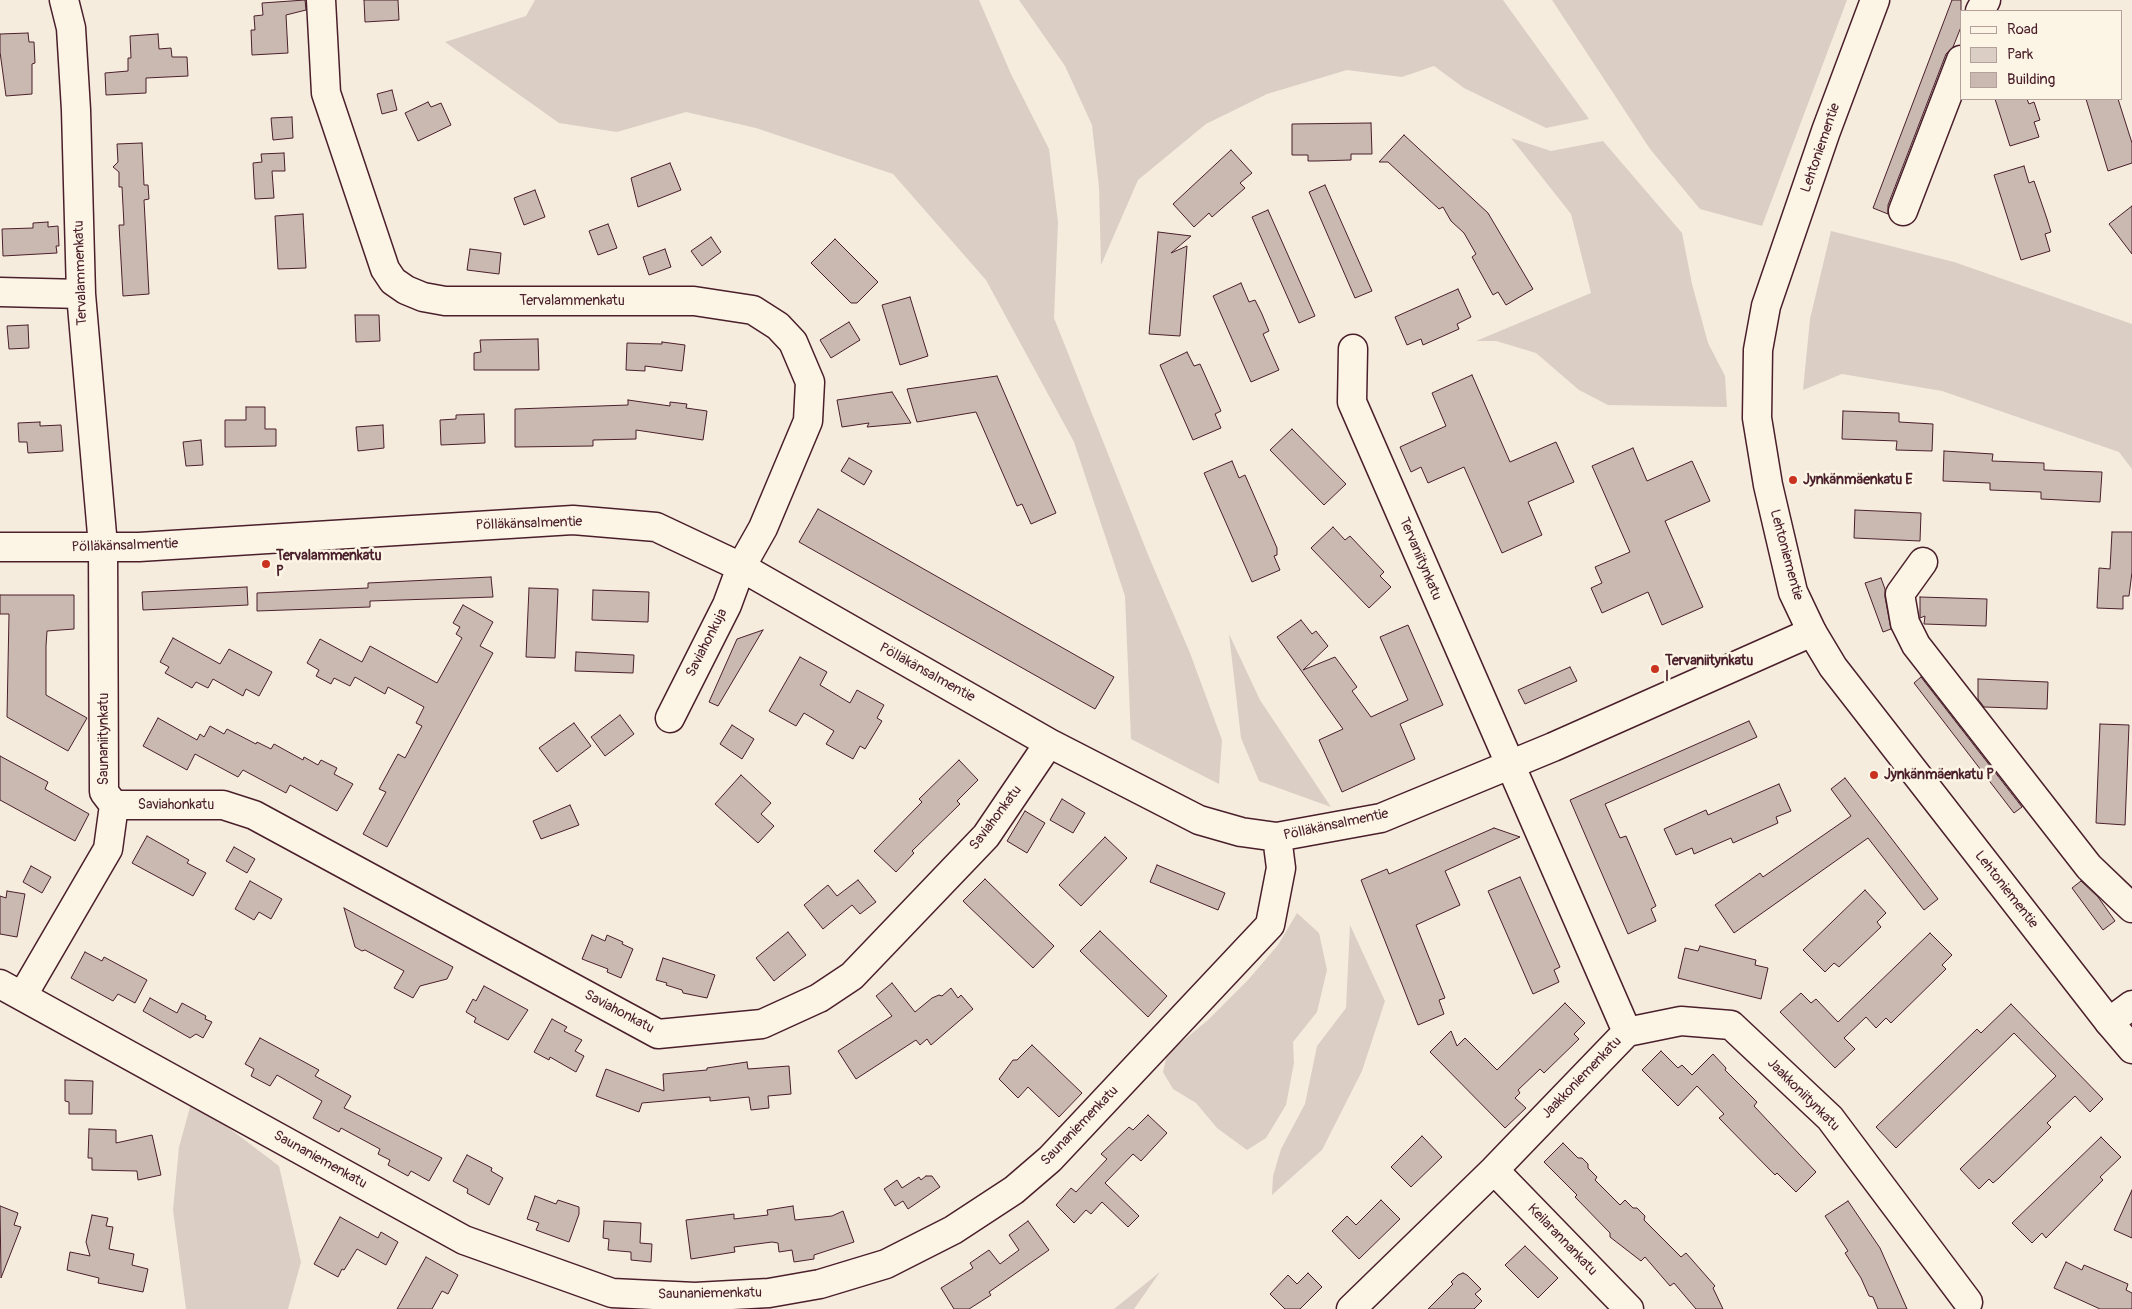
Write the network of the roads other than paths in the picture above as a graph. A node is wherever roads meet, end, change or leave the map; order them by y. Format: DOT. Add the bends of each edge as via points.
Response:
graph roads {
  1 [pos="64,0"];
  2 [pos="322,0"];
  3 [pos="1875,0"];
  4 [pos="1960,63"];
  5 [pos="1903,211"];
  6 [pos="0,292"];
  7 [pos="81,294"];
  8 [pos="1353,349"];
  9 [pos="102,546"];
  10 [pos="0,547"];
  11 [pos="1923,562"];
  12 [pos="741,567"];
  13 [pos="1812,632"];
  14 [pos="670,718"];
  15 [pos="1049,743"];
  16 [pos="1509,765"];
  17 [pos="114,805"];
  18 [pos="1277,837"];
  19 [pos="2132,908"];
  20 [pos="11,990"];
  21 [pos="2132,1005"];
  22 [pos="2109,1022"];
  23 [pos="1627,1032"];
  24 [pos="2132,1049"];
  25 [pos="1494,1170"];
  26 [pos="1968,1302"];
  27 [pos="1351,1309"];
  28 [pos="1629,1309"];
  1 -- 7 [label="street, Tervalammenkatu" via="71,28 76,110"];
  2 -- 12 [label="street, Tervalammenkatu" via="326,93 385,269 393,281 414,293 445,301 694,301 714,304 753,310 778,326 793,342 810,382 808,421 763,528"];
  3 -- 13 [label="street, Lehtoniementie" via="1766,306 1758,350 1757,418 1768,484 1793,592"];
  4 -- 5 [label="street"];
  6 -- 7 [label="street"];
  7 -- 9 [label="street, Tervalammenkatu"];
  8 -- 16 [label="street, Tervaniitynkatu" via="1352,402"];
  9 -- 10 [label="street, Pölläkänsalmentie"];
  9 -- 12 [label="street, Pölläkänsalmentie" via="139,547 572,520 656,527"];
  9 -- 17 [label="street, Saunaniitynkatu" via="104,792"];
  11 -- 19 [label="street" via="1900,594 1905,623 1916,645 2089,867"];
  12 -- 14 [label="street, Saviahonkuja" via="727,605"];
  12 -- 15 [label="street, Pölläkänsalmentie"];
  13 -- 16 [label="street, Pölläkänsalmentie"];
  13 -- 22 [label="street, Lehtoniementie" via="1832,667"];
  15 -- 17 [label="street, Saviahonkatu" via="986,836 852,976 819,998 762,1024 658,1034 254,815 223,805"];
  15 -- 18 [label="street, Pölläkänsalmentie" via="1199,820 1241,832"];
  16 -- 18 [label="street, Pölläkänsalmentie" via="1381,818"];
  16 -- 23 [label="street, Jaakkoniemenkatu"];
  17 -- 20 [label="street, Saunaniitynkatu" via="108,849"];
  18 -- 20 [label="street, Saunaniemenkatu" via="1280,868 1270,925 1050,1159 1014,1190 953,1230 886,1264 820,1284 769,1293 694,1297 612,1292 464,1240"];
  21 -- 22 [label="street"];
  22 -- 24 [label="street, Lehtoniementie"];
  23 -- 25 [label="street, Jaakkoniemenkatu"];
  23 -- 26 [label="street, Jaakkoniitynkatu" via="1681,1020 1731,1025 1830,1118"];
  25 -- 27 [label="street, Jaakkoniemenkatu"];
  25 -- 28 [label="street, Keilarannankatu"];
}
